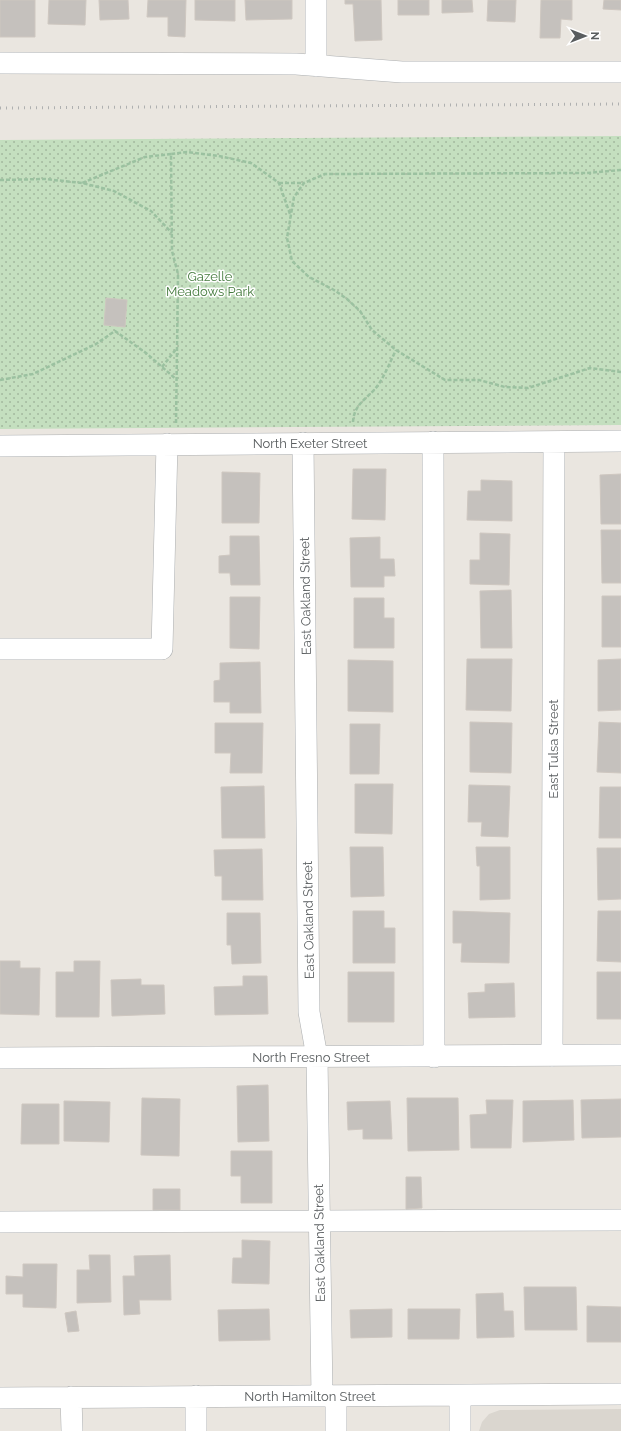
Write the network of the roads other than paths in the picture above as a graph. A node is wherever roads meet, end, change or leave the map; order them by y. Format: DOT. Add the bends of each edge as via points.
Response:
graph roads {
  1 [pos="316,0"];
  2 [pos="0,63"];
  3 [pos="316,66"];
  4 [pos="621,72"];
  5 [pos="621,441"];
  6 [pos="433,442"];
  7 [pos="554,442"];
  8 [pos="304,443"];
  9 [pos="168,444"];
  10 [pos="0,446"];
  11 [pos="0,649"];
  12 [pos="621,1055"];
  13 [pos="552,1056"];
  14 [pos="317,1057"];
  15 [pos="434,1057"];
  16 [pos="0,1058"];
  17 [pos="621,1220"];
  18 [pos="319,1221"];
  19 [pos="0,1222"];
  20 [pos="621,1394"];
  21 [pos="196,1396"];
  22 [pos="329,1396"];
  23 [pos="460,1396"];
  24 [pos="71,1397"];
  25 [pos="0,1398"];
  26 [pos="72,1431"];
  27 [pos="196,1431"];
  28 [pos="336,1431"];
  29 [pos="460,1431"];
  1 -- 3 [label="street"];
  2 -- 3 [label="street"];
  3 -- 4 [label="street" via="402,72"];
  5 -- 7 [label="street, North Exeter Street"];
  6 -- 7 [label="street, North Exeter Street"];
  6 -- 8 [label="street, North Exeter Street"];
  6 -- 15 [label="street"];
  7 -- 13 [label="street, East Tulsa Street"];
  8 -- 9 [label="street, North Exeter Street"];
  8 -- 14 [label="street, East Oakland Street" via="309,1012"];
  9 -- 10 [label="street, North Exeter Street"];
  9 -- 11 [label="street" via="162,649"];
  12 -- 13 [label="street, North Fresno Street"];
  13 -- 15 [label="street, North Fresno Street"];
  14 -- 15 [label="street, North Fresno Street"];
  14 -- 16 [label="street, North Fresno Street"];
  14 -- 18 [label="street, East Oakland Street"];
  17 -- 18 [label="street"];
  18 -- 19 [label="street"];
  18 -- 22 [label="street, East Oakland Street"];
  20 -- 23 [label="street, North Hamilton Street"];
  21 -- 22 [label="street, North Hamilton Street"];
  21 -- 24 [label="street, North Hamilton Street"];
  21 -- 27 [label="street"];
  22 -- 23 [label="street, North Hamilton Street"];
  22 -- 28 [label="street, East Oakland Street"];
  23 -- 29 [label="street"];
  24 -- 25 [label="street, North Hamilton Street"];
  24 -- 26 [label="street"];
}
